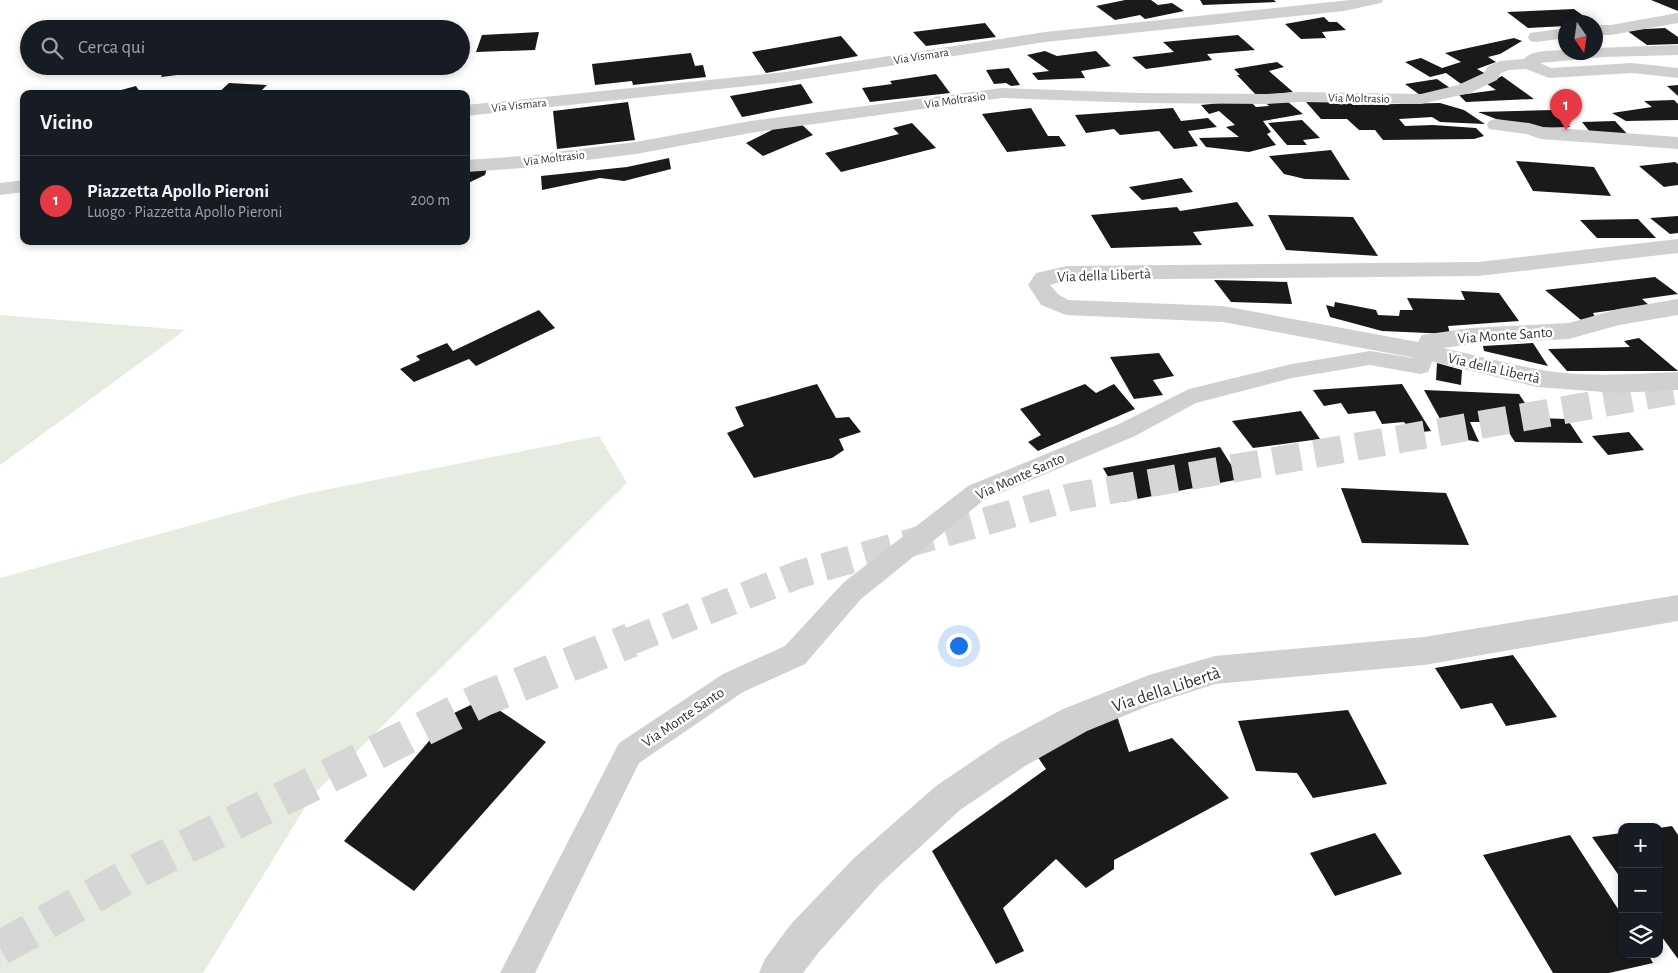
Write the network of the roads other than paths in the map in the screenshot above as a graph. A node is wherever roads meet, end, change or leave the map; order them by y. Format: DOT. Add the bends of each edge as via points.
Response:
graph roads {
  1 [pos="1375,0"];
  2 [pos="1678,18"];
  3 [pos="1603,30"];
  4 [pos="1558,34"];
  5 [pos="1536,37"];
  6 [pos="1678,50"];
  7 [pos="1529,64"];
  8 [pos="1678,73"];
  9 [pos="470,111"];
  10 [pos="1496,125"];
  11 [pos="1678,143"];
  12 [pos="470,166"];
  13 [pos="20,186"];
  14 [pos="0,189"];
  15 [pos="1678,246"];
  16 [pos="1678,307"];
  17 [pos="1426,352"];
  18 [pos="1678,381"];
  19 [pos="1678,608"];
  20 [pos="517,973"];
  21 [pos="779,973"];
  1 -- 9 [label="street, Via Vismara" via="1344,6 1045,37 785,77"];
  2 -- 3 [label="street"];
  4 -- 5 [label="street"];
  6 -- 7 [label="street" via="1534,58"];
  7 -- 8 [label="street" via="1549,73 1632,68"];
  7 -- 12 [label="street, Via Moltrasio" via="1506,65 1471,86 1447,95 1421,99 1002,93 750,127 636,148"];
  10 -- 11 [label="street" via="1529,128 1541,133"];
  13 -- 14 [label="street"];
  15 -- 17 [label="street, Via della Libertà" via="1478,269 1066,273 1044,278 1040,285 1050,301 1066,307 1224,314"];
  16 -- 17 [label="street, Via Monte Santo" via="1618,317 1569,331 1430,341"];
  17 -- 18 [label="street, Via della Libertà" via="1509,373 1554,380 1617,384"];
  17 -- 20 [label="lane, Via Monte Santo" via="1420,367 1370,358 1292,371 1189,397 1127,430 976,493 852,591 795,655 733,683 629,753"];
  19 -- 21 [label="street, Via della Libertà" via="1424,651 1215,670 1149,690 1075,720 1020,750 948,798 867,871 805,938"];
}
